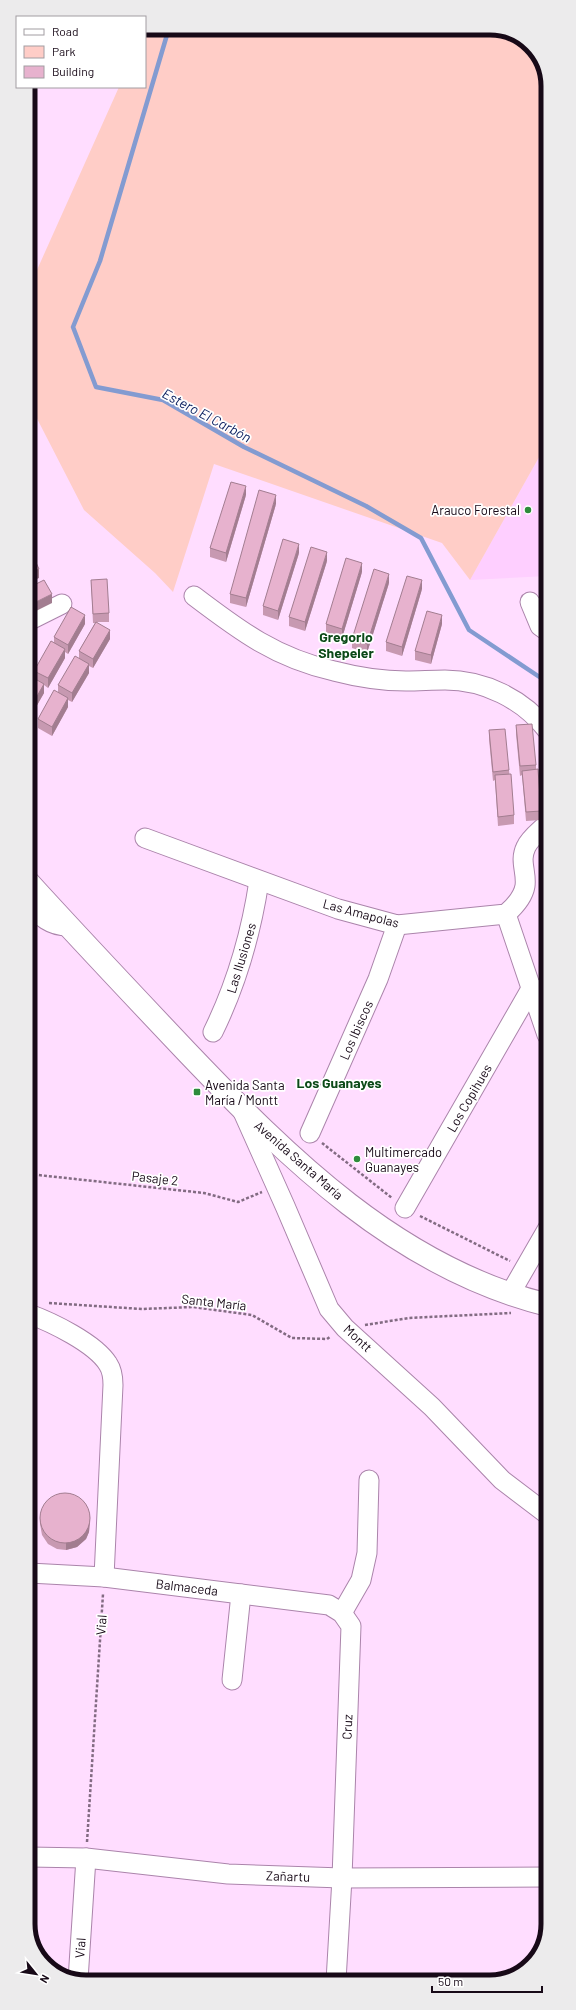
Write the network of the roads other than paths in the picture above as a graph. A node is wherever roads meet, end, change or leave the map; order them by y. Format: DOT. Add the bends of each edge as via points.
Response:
graph roads {
  1 [pos="194,596"];
  2 [pos="530,602"];
  3 [pos="62,604"];
  4 [pos="35,618"];
  5 [pos="541,627"];
  6 [pos="541,724"];
  7 [pos="541,830"];
  8 [pos="145,838"];
  9 [pos="259,880"];
  10 [pos="35,891"];
  11 [pos="35,911"];
  12 [pos="506,914"];
  13 [pos="397,925"];
  14 [pos="68,926"];
  15 [pos="532,987"];
  16 [pos="541,1016"];
  17 [pos="213,1032"];
  18 [pos="241,1109"];
  19 [pos="310,1133"];
  20 [pos="405,1208"];
  21 [pos="541,1240"];
  22 [pos="510,1294"];
  23 [pos="541,1303"];
  24 [pos="36,1309"];
  25 [pos="369,1480"];
  26 [pos="541,1510"];
  27 [pos="35,1573"];
  28 [pos="104,1577"];
  29 [pos="241,1594"];
  30 [pos="342,1613"];
  31 [pos="232,1680"];
  32 [pos="35,1857"];
  33 [pos="86,1858"];
  34 [pos="541,1877"];
  35 [pos="342,1878"];
  36 [pos="78,1974"];
  37 [pos="336,1975"];
  1 -- 6 [label="street" via="240,632 297,660 364,677 406,681 445,680 479,685 496,691 522,706"];
  2 -- 5 [label="street"];
  3 -- 4 [label="street"];
  7 -- 12 [label="street" via="525,847 522,866 525,886 516,904"];
  8 -- 9 [label="street, Las Amapolas"];
  9 -- 13 [label="street, Las Amapolas" via="338,909"];
  9 -- 17 [label="street, Las Ilusiones" via="255,911 242,962"];
  10 -- 14 [label="main road, Avenida Santa María"];
  11 -- 14 [label="street" via="47,922"];
  12 -- 13 [label="street, Las Amapolas"];
  12 -- 15 [label="street"];
  13 -- 19 [label="street, Los Ibiscos" via="378,979"];
  14 -- 18 [label="main road, Avenida Santa María"];
  15 -- 16 [label="street"];
  15 -- 20 [label="street, Los Copihues"];
  18 -- 22 [label="main road, Avenida Santa María" via="294,1160 382,1230 454,1272"];
  18 -- 26 [label="street, Montt" via="329,1308 345,1328 432,1407 502,1480"];
  21 -- 22 [label="street"];
  22 -- 23 [label="main road, Avenida Santa María"];
  24 -- 28 [label="street" via="104,1359 111,1371 113,1385"];
  25 -- 30 [label="street" via="367,1553 361,1580"];
  27 -- 28 [label="street, Balmaceda"];
  28 -- 29 [label="street, Balmaceda"];
  29 -- 30 [label="street, Balmaceda" via="329,1604"];
  29 -- 31 [label="street"];
  30 -- 35 [label="street, Cruz" via="351,1626"];
  32 -- 33 [label="street, Zañartu"];
  33 -- 35 [label="street, Zañartu" via="228,1874"];
  33 -- 36 [label="street, Vial"];
  34 -- 35 [label="street, Zañartu"];
  35 -- 37 [label="street, Cruz"];
}
